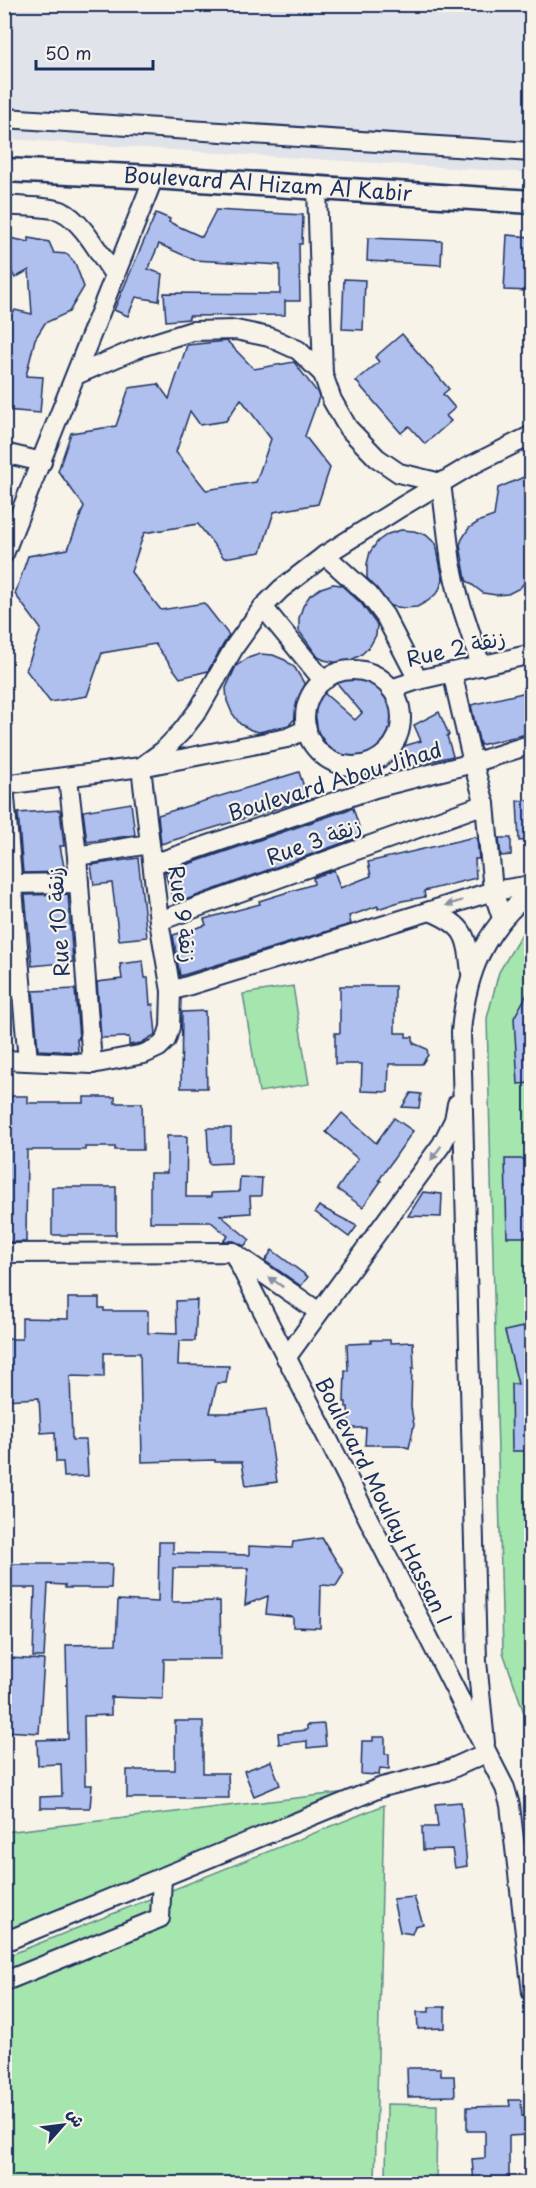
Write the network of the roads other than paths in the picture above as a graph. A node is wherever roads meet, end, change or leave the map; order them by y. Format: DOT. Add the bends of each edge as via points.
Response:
graph roads {
  1 [pos="4,118"];
  2 [pos="531,152"];
  3 [pos="4,170"];
  4 [pos="154,177"];
  5 [pos="317,188"];
  6 [pos="531,202"];
  7 [pos="4,205"];
  8 [pos="115,276"];
  9 [pos="323,374"];
  10 [pos="76,375"];
  11 [pos="531,435"];
  12 [pos="4,453"];
  13 [pos="42,462"];
  14 [pos="441,483"];
  15 [pos="13,515"];
  16 [pos="4,554"];
  17 [pos="324,555"];
  18 [pos="263,607"];
  19 [pos="531,654"];
  20 [pos="481,666"];
  21 [pos="452,672"];
  22 [pos="326,679"];
  23 [pos="418,680"];
  24 [pos="391,689"];
  25 [pos="307,729"];
  26 [pos="531,744"];
  27 [pos="473,763"];
  28 [pos="366,764"];
  29 [pos="141,767"];
  30 [pos="68,778"];
  31 [pos="4,785"];
  32 [pos="375,788"];
  33 [pos="485,804"];
  34 [pos="149,844"];
  35 [pos="77,856"];
  36 [pos="153,864"];
  37 [pos="79,883"];
  38 [pos="8,884"];
  39 [pos="531,885"];
  40 [pos="493,891"];
  41 [pos="531,891"];
  42 [pos="429,911"];
  43 [pos="502,918"];
  44 [pos="159,921"];
  45 [pos="471,975"];
  46 [pos="171,991"];
  47 [pos="4,1060"];
  48 [pos="28,1061"];
  49 [pos="92,1064"];
  50 [pos="462,1079"];
  51 [pos="233,1252"];
  52 [pos="4,1253"];
  53 [pos="319,1312"];
  54 [pos="286,1358"];
  55 [pos="486,1753"];
  56 [pos="162,1877"];
  57 [pos="4,1942"];
  58 [pos="529,1971"];
  59 [pos="4,1977"];
  60 [pos="531,1993"];
  61 [pos="531,2000"];
  1 -- 2 [label="street"];
  3 -- 4 [label="main road, Boulevard Al Hizam Al Kabir"];
  4 -- 5 [label="main road, Boulevard Al Hizam Al Kabir"];
  4 -- 8 [label="street"];
  5 -- 6 [label="main road, Boulevard Al Hizam Al Kabir"];
  5 -- 9 [label="street"];
  7 -- 8 [label="street" via="60,211 72,218"];
  8 -- 10 [label="street"];
  9 -- 10 [label="street" via="298,350 269,337 236,330 192,331 141,347"];
  9 -- 14 [label="street" via="348,429 377,458 399,473"];
  10 -- 13 [label="street"];
  11 -- 14 [label="street"];
  12 -- 13 [label="street"];
  13 -- 15 [label="street"];
  14 -- 17 [label="street"];
  14 -- 20 [label="street" via="451,563"];
  15 -- 16 [label="street"];
  17 -- 18 [label="street"];
  17 -- 23 [label="street" via="369,595 385,616"];
  18 -- 22 [label="street"];
  18 -- 29 [label="street" via="182,730"];
  19 -- 20 [label="street, Rue 2 زنقة"];
  20 -- 21 [label="street, Rue 2 زنقة"];
  21 -- 23 [label="street, Rue 2 زنقة"];
  21 -- 27 [label="street"];
  22 -- 24 [label="street" via="339,672 368,672"];
  22 -- 25 [label="street" via="309,701"];
  23 -- 24 [label="street, Rue 2 زنقة"];
  24 -- 28 [label="street" via="399,707 396,740 389,751"];
  25 -- 28 [label="street" via="313,743 329,759 351,766"];
  25 -- 29 [label="street" via="287,738"];
  26 -- 27 [label="street, Boulevard Abou Jihad"];
  27 -- 32 [label="street, Boulevard Abou Jihad"];
  27 -- 33 [label="street"];
  28 -- 32 [label="street"];
  29 -- 30 [label="street"];
  29 -- 34 [label="street, Rue 9 زنقة"];
  30 -- 31 [label="street"];
  30 -- 35 [label="street, Rue 10 زنقة"];
  31 -- 38 [label="street"];
  32 -- 36 [label="street, Boulevard Abou Jihad"];
  33 -- 40 [label="street"];
  33 -- 44 [label="street, Rue 3 زنقة"];
  34 -- 35 [label="street"];
  34 -- 36 [label="street, Rue 9 زنقة"];
  35 -- 37 [label="street, Rue 10 زنقة"];
  36 -- 44 [label="street, Rue 9 زنقة"];
  37 -- 38 [label="street"];
  37 -- 49 [label="street, Rue 10 زنقة"];
  38 -- 48 [label="street"];
  39 -- 40 [label="street"];
  40 -- 42 [label="street, one-way"];
  40 -- 43 [label="street"];
  41 -- 43 [label="street"];
  42 -- 45 [label="street" via="450,920 462,931"];
  42 -- 46 [label="street"];
  43 -- 45 [label="street"];
  44 -- 46 [label="street, Rue 9 زنقة"];
  45 -- 50 [label="street" via="463,1013"];
  46 -- 49 [label="street, Rue 9 زنقة" via="170,1027 159,1047 144,1054"];
  47 -- 48 [label="street"];
  48 -- 49 [label="street"];
  50 -- 53 [label="street, one-way" via="454,1120 442,1144"];
  50 -- 55 [label="street" via="477,1661"];
  51 -- 52 [label="street"];
  53 -- 51 [label="street, one-way"];
  51 -- 54 [label="street, Boulevard Moulay Hassan I"];
  53 -- 54 [label="street"];
  54 -- 55 [label="street, Boulevard Moulay Hassan I"];
  55 -- 56 [label="street" via="446,1771 382,1787"];
  55 -- 58 [label="street, Boulevard Moulay Hassan I" via="510,1805"];
  56 -- 57 [label="street"];
  56 -- 59 [label="street" via="160,1918 8,1980"];
  58 -- 60 [label="street, Boulevard Moulay Hassan I"];
  58 -- 61 [label="street"];
}
